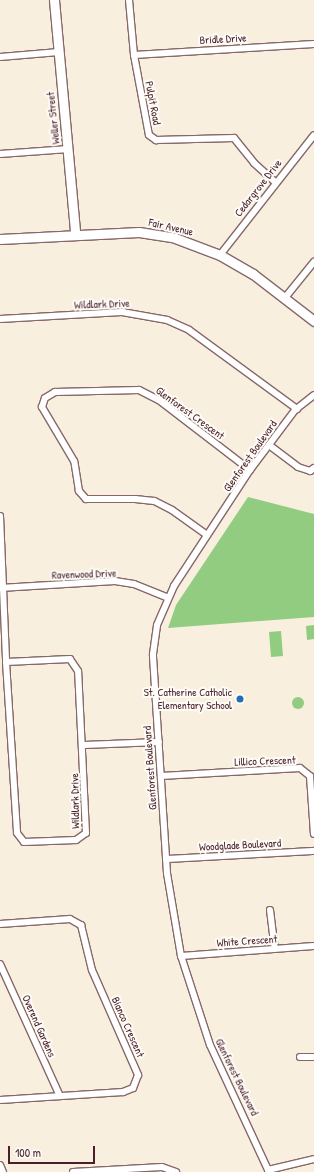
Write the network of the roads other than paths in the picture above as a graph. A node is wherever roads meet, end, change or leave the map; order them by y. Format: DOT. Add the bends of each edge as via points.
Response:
graph roads {
  1 [pos="54,0"];
  2 [pos="129,0"];
  3 [pos="314,44"];
  4 [pos="59,52"];
  5 [pos="134,55"];
  6 [pos="0,57"];
  7 [pos="314,135"];
  8 [pos="69,149"];
  9 [pos="0,154"];
  10 [pos="275,182"];
  11 [pos="75,233"];
  12 [pos="0,239"];
  13 [pos="220,255"];
  14 [pos="314,262"];
  15 [pos="284,299"];
  16 [pos="0,319"];
  17 [pos="314,322"];
  18 [pos="314,395"];
  19 [pos="296,409"];
  20 [pos="269,445"];
  21 [pos="314,468"];
  22 [pos="250,470"];
  23 [pos="0,516"];
  24 [pos="207,535"];
  25 [pos="2,588"];
  26 [pos="167,597"];
  27 [pos="6,662"];
  28 [pos="159,742"];
  29 [pos="84,745"];
  30 [pos="161,776"];
  31 [pos="314,834"];
  32 [pos="314,851"];
  33 [pos="166,859"];
  34 [pos="270,910"];
  35 [pos="0,924"];
  36 [pos="314,946"];
  37 [pos="275,949"];
  38 [pos="181,956"];
  39 [pos="0,964"];
  40 [pos="300,1057"];
  41 [pos="314,1057"];
  42 [pos="60,1096"];
  43 [pos="0,1100"];
  44 [pos="314,1159"];
  45 [pos="0,1165"];
  46 [pos="91,1171"];
  47 [pos="268,1171"];
  48 [pos="3,1172"];
  49 [pos="73,1172"];
  50 [pos="176,1172"];
  1 -- 4 [label="street, Weller Street"];
  2 -- 5 [label="street, Pulpit Road"];
  3 -- 5 [label="street, Bridle Drive"];
  4 -- 6 [label="street"];
  4 -- 8 [label="street, Weller Street"];
  5 -- 10 [label="street, Pulpit Road" via="150,135 156,140 234,138 254,163"];
  7 -- 10 [label="street, Cedargrove Drive"];
  8 -- 9 [label="street"];
  8 -- 11 [label="street, Weller Street"];
  10 -- 13 [label="street, Cedargrove Drive"];
  11 -- 12 [label="street, Fair Avenue"];
  11 -- 13 [label="street, Fair Avenue" via="139,232 197,245"];
  13 -- 15 [label="street, Fair Avenue" via="252,274"];
  14 -- 15 [label="street"];
  15 -- 17 [label="street, Fair Avenue"];
  16 -- 19 [label="street, Wildlark Drive" via="122,312 167,320 189,330"];
  18 -- 19 [label="street, Glenforest Boulevard"];
  19 -- 20 [label="street, Glenforest Boulevard"];
  20 -- 21 [label="street" via="298,467 310,471"];
  20 -- 22 [label="street, Glenforest Boulevard"];
  22 -- 24 [label="street, Glenforest Boulevard"];
  22 -- 24 [label="street, Glenforest Crescent" via="159,400 139,390 55,392 45,398 42,407 74,461 79,490 86,499 154,501 172,510"];
  23 -- 25 [label="street, Wildlark Drive"];
  24 -- 26 [label="street, Glenforest Boulevard"];
  25 -- 26 [label="street, Ravenwood Drive" via="115,581 134,584"];
  25 -- 27 [label="street, Wildlark Drive"];
  26 -- 28 [label="street, Glenforest Boulevard" via="157,625 153,654"];
  27 -- 29 [label="street, Wildlark Drive" via="70,659 78,671"];
  27 -- 29 [label="street, Wildlark Drive" via="17,833 24,842 76,840 86,833"];
  28 -- 29 [label="street"];
  28 -- 30 [label="street, Glenforest Boulevard"];
  30 -- 31 [label="street, Lillico Crescent" via="300,768 310,776"];
  30 -- 33 [label="street, Glenforest Boulevard"];
  32 -- 33 [label="street, Woodglade Boulevard"];
  33 -- 38 [label="street, Glenforest Boulevard" via="173,919"];
  34 -- 37 [label="street"];
  35 -- 42 [label="street, Bianco Crescent" via="70,919 81,926 92,970 136,1070 136,1084 128,1091"];
  36 -- 37 [label="street, White Crescent"];
  37 -- 38 [label="street, White Crescent"];
  38 -- 47 [label="street, Glenforest Boulevard" via="210,1045"];
  39 -- 42 [label="street, Overend Gardens"];
  40 -- 41 [label="street"];
  42 -- 43 [label="street, Bianco Crescent"];
  44 -- 47 [label="street"];
  45 -- 48 [label="street"];
  46 -- 49 [label="street"];
  46 -- 50 [label="street" via="162,1167"];
}
